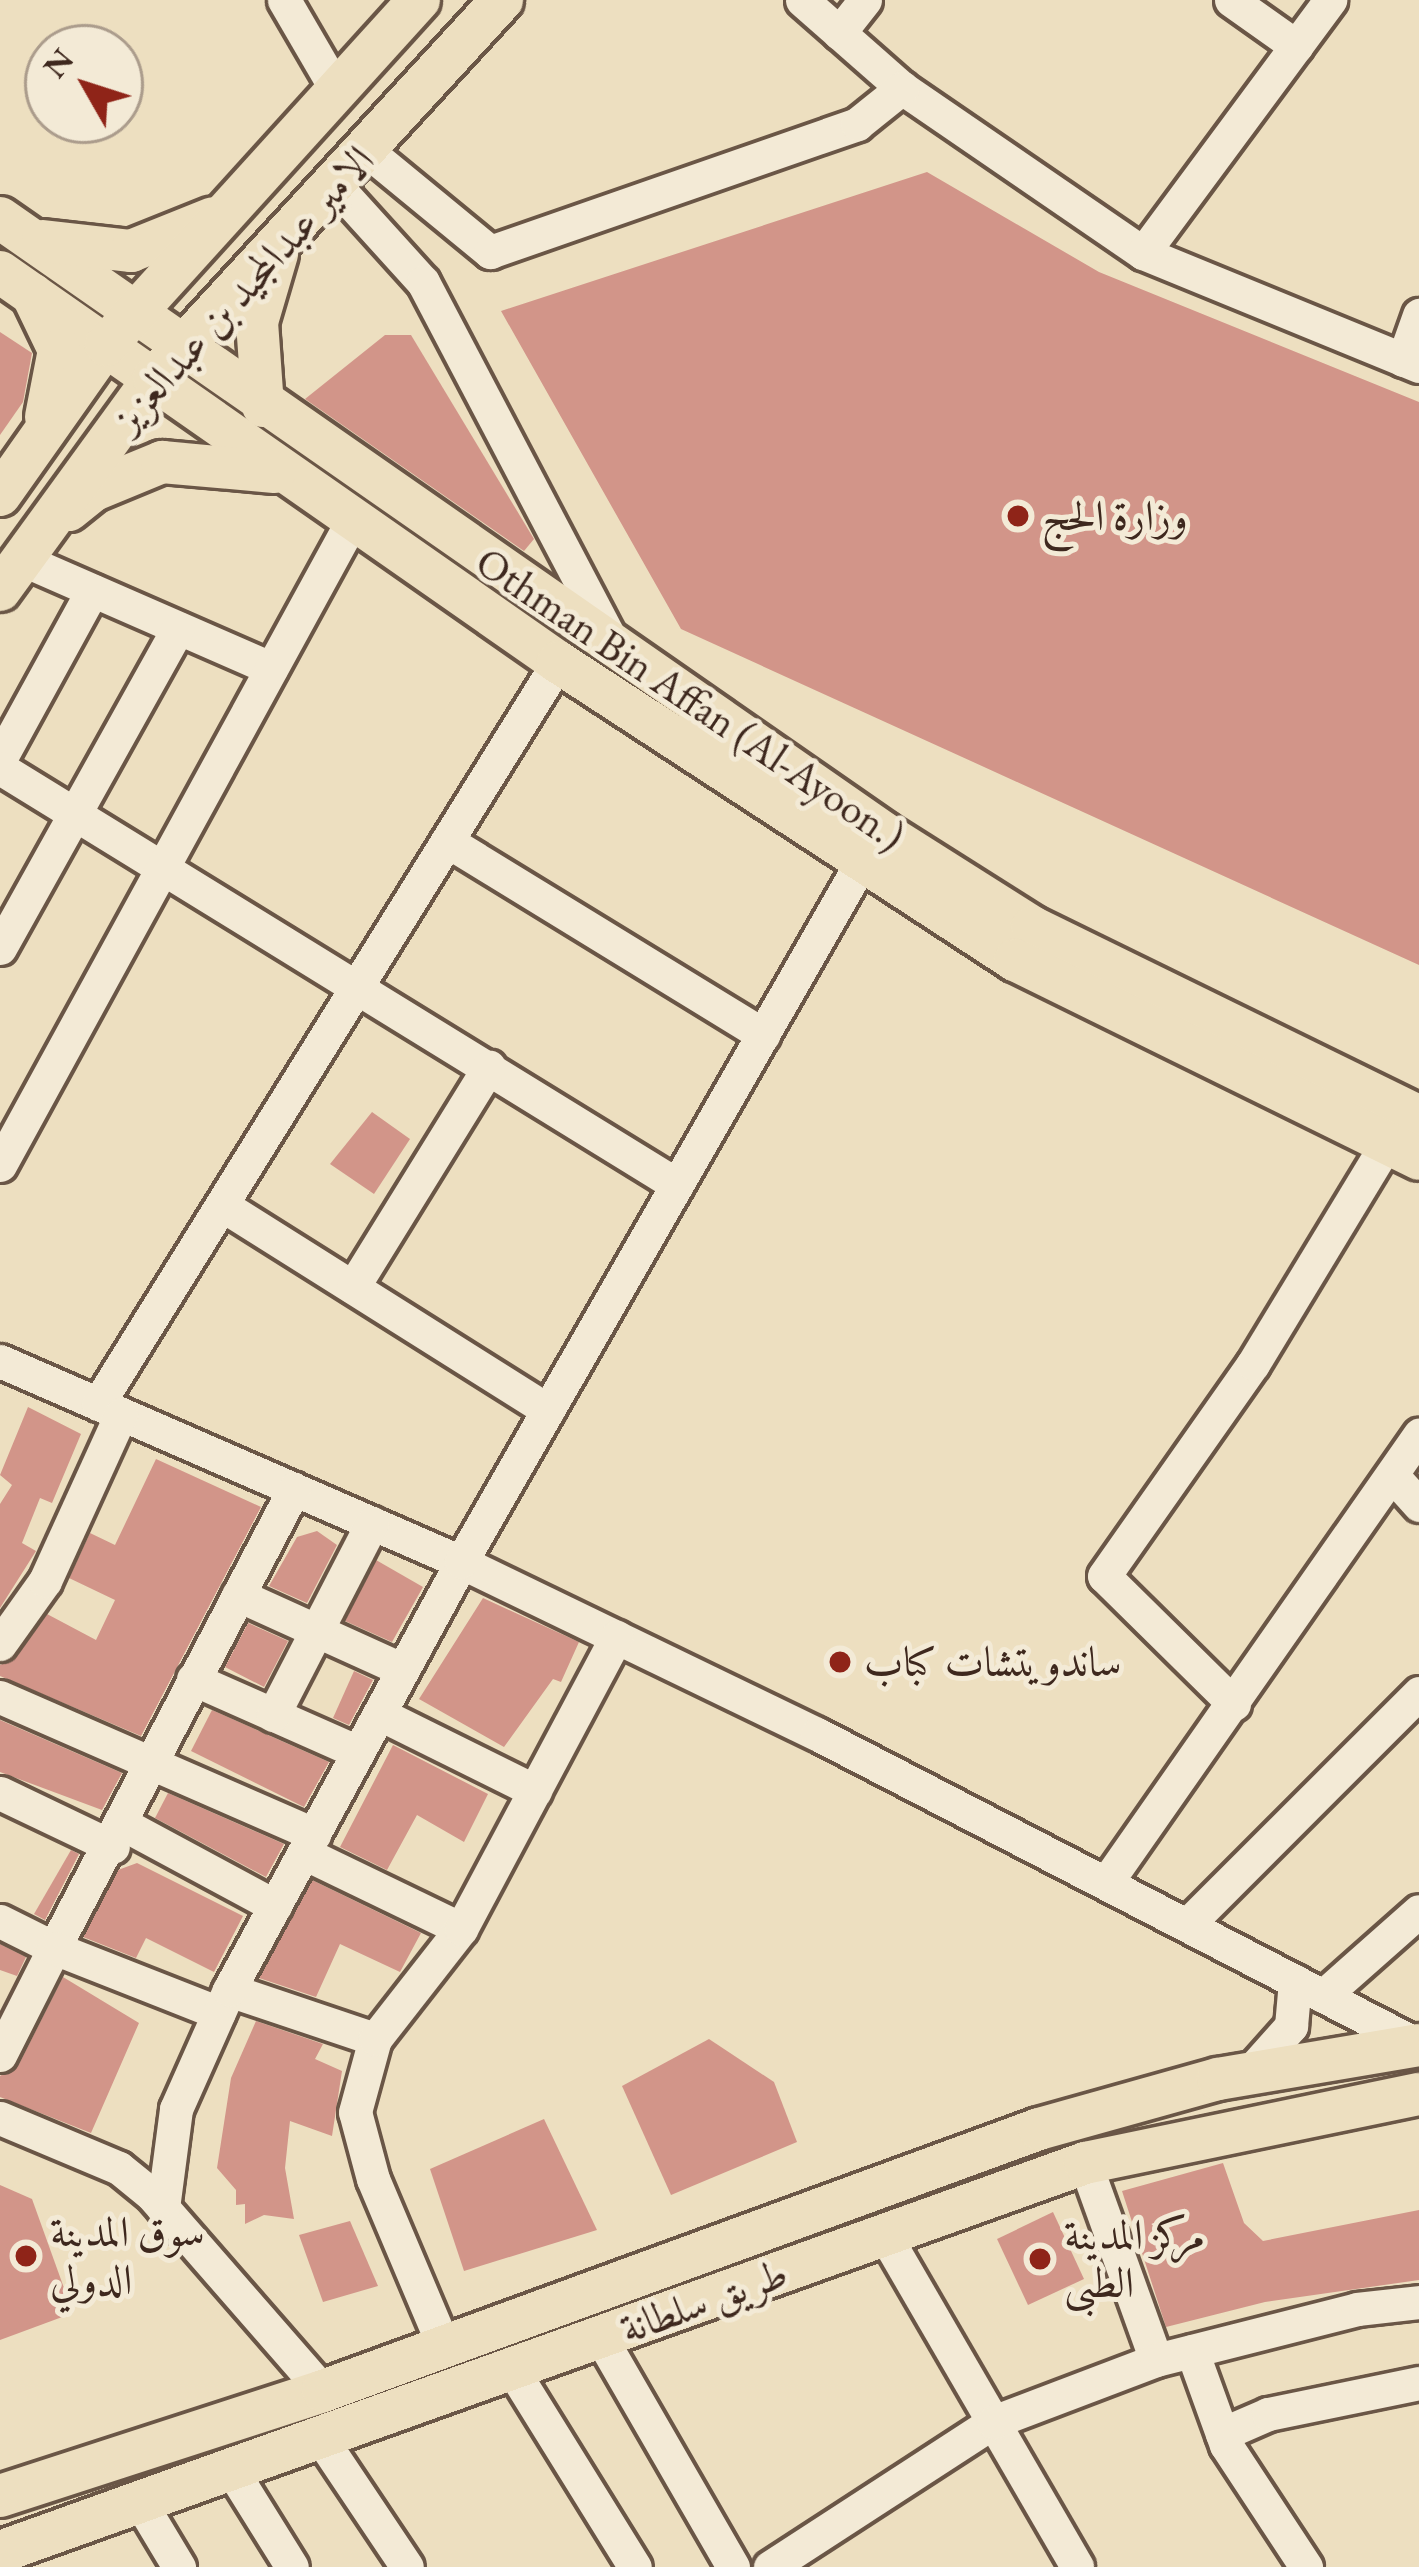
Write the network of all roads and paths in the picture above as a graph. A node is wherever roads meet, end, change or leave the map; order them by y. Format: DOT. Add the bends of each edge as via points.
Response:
graph roads {
  1 [pos="284,0"];
  2 [pos="419,0"];
  3 [pos="802,0"];
  4 [pos="865,0"];
  5 [pos="1231,0"];
  6 [pos="1330,0"];
  7 [pos="496,9"];
  8 [pos="839,33"];
  9 [pos="1296,46"];
  10 [pos="902,88"];
  11 [pos="337,91"];
  12 [pos="366,150"];
  13 [pos="335,184"];
  14 [pos="231,210"];
  15 [pos="12,227"];
  16 [pos="280,244"];
  17 [pos="1143,253"];
  18 [pos="16,283"];
  19 [pos="1419,315"];
  20 [pos="119,330"];
  21 [pos="1411,363"];
  22 [pos="169,364"];
  23 [pos="263,406"];
  24 [pos="43,432"];
  25 [pos="283,473"];
  26 [pos="0,495"];
  27 [pos="352,521"];
  28 [pos="20,561"];
  29 [pos="92,591"];
  30 [pos="178,628"];
  31 [pos="617,650"];
  32 [pos="558,662"];
  33 [pos="271,668"];
  34 [pos="0,763"];
  35 [pos="74,812"];
  36 [pos="447,841"];
  37 [pos="862,863"];
  38 [pos="162,866"];
  39 [pos="0,948"];
  40 [pos="358,985"];
  41 [pos="763,1035"];
  42 [pos="489,1067"];
  43 [pos="1408,1139"];
  44 [pos="0,1165"];
  45 [pos="677,1185"];
  46 [pos="222,1204"];
  47 [pos="352,1287"];
  48 [pos="0,1361"];
  49 [pos="110,1409"];
  50 [pos="548,1410"];
  51 [pos="1419,1435"];
  52 [pos="1393,1477"];
  53 [pos="294,1490"];
  54 [pos="1419,1505"];
  55 [pos="372,1523"];
  56 [pos="461,1562"];
  57 [pos="15,1594"];
  58 [pos="238,1595"];
  59 [pos="316,1631"];
  60 [pos="616,1637"];
  61 [pos="0,1644"];
  62 [pos="403,1670"];
  63 [pos="193,1679"];
  64 [pos="1419,1693"];
  65 [pos="0,1697"];
  66 [pos="1234,1704"];
  67 [pos="273,1714"];
  68 [pos="380,1714"];
  69 [pos="358,1752"];
  70 [pos="148,1762"];
  71 [pos="535,1791"];
  72 [pos="0,1793"];
  73 [pos="117,1835"];
  74 [pos="309,1843"];
  75 [pos="1106,1883"];
  76 [pos="275,1906"];
  77 [pos="1419,1911"];
  78 [pos="0,1922"];
  79 [pos="1187,1925"];
  80 [pos="461,1928"];
  81 [pos="55,1948"];
  82 [pos="1309,1989"];
  83 [pos="224,2001"];
  84 [pos="375,2039"];
  85 [pos="1419,2045"];
  86 [pos="0,2055"];
  87 [pos="1250,2072"];
  88 [pos="1419,2094"];
  89 [pos="0,2118"];
  90 [pos="1085,2163"];
  91 [pos="164,2208"];
  92 [pos="886,2237"];
  93 [pos="1419,2302"];
  94 [pos="602,2338"];
  95 [pos="444,2347"];
  96 [pos="1192,2351"];
  97 [pos="1156,2360"];
  98 [pos="512,2369"];
  99 [pos="1419,2383"];
  100 [pos="323,2390"];
  101 [pos="993,2422"];
  102 [pos="1222,2434"];
  103 [pos="320,2438"];
  104 [pos="231,2469"];
  105 [pos="0,2496"];
  106 [pos="140,2502"];
  107 [pos="0,2552"];
  108 [pos="179,2567"];
  109 [pos="292,2567"];
  110 [pos="407,2567"];
  111 [pos="635,2567"];
  112 [pos="733,2567"];
  113 [pos="770,2567"];
  114 [pos="1077,2567"];
  115 [pos="1306,2567"];
  1 -- 11 [label="street"];
  2 -- 11 [label="main road, الامير عبدالمجيد بن عبدالعزيز"];
  3 -- 8 [label="street"];
  4 -- 8 [label="street"];
  5 -- 9 [label="street"];
  6 -- 9 [label="street"];
  7 -- 12 [label="main road, الامير عبدالمجيد بن عبدالعزيز"];
  8 -- 10 [label="street"];
  9 -- 17 [label="street"];
  10 -- 12 [label="street" via="857,124 490,252"];
  10 -- 17 [label="street"];
  11 -- 14 [label="main road, الامير عبدالمجيد بن عبدالعزيز"];
  12 -- 13 [label="main road, الامير عبدالمجيد بن عبدالعزيز"];
  13 -- 16 [label="main road, الامير عبدالمجيد بن عبدالعزيز"];
  13 -- 31 [label="street" via="423,282"];
  14 -- 15 [label="main road" via="131,251 82,251"];
  14 -- 20 [label="main road, الامير عبدالمجيد بن عبدالعزيز"];
  15 -- 20 [label="main road, Othman Bin Affan (Al-Ayoon.)"];
  16 -- 22 [label="main road, الامير عبدالمجيد بن عبدالعزيز"];
  16 -- 23 [label="main road" via="257,322"];
  17 -- 21 [label="street"];
  18 -- 20 [label="main road, Othman Bin Affan (Al-Ayoon.)"];
  18 -- 24 [label="main road" via="58,350"];
  19 -- 21 [label="street"];
  20 -- 22 [label="main road, Othman Bin Affan (Al-Ayoon.)"];
  20 -- 24 [label="main road, الامير عبدالمجيد بن عبدالعزيز"];
  22 -- 23 [label="main road, Othman Bin Affan (Al-Ayoon.)"];
  22 -- 25 [label="main road, Othman Bin Affan (Al-Ayoon.)"];
  22 -- 28 [label="main road, الامير عبدالمجيد بن عبدالعزيز"];
  23 -- 31 [label="main road, Othman Bin Affan (Al-Ayoon.)"];
  24 -- 26 [label="main road, الامير عبدالمجيد بن عبدالعزيز"];
  25 -- 27 [label="main road, Othman Bin Affan (Al-Ayoon.)"];
  25 -- 28 [label="main road" via="162,462 94,490"];
  27 -- 32 [label="main road, Othman Bin Affan (Al-Ayoon.)"];
  27 -- 33 [label="street"];
  28 -- 29 [label="street"];
  29 -- 30 [label="street"];
  29 -- 34 [label="street"];
  30 -- 33 [label="street"];
  30 -- 35 [label="street"];
  31 -- 43 [label="main road, Othman Bin Affan (Al-Ayoon.)" via="1032,926"];
  32 -- 36 [label="street"];
  32 -- 37 [label="main road, Othman Bin Affan (Al-Ayoon.)"];
  33 -- 38 [label="street"];
  34 -- 35 [label="street"];
  35 -- 38 [label="street"];
  35 -- 39 [label="street"];
  36 -- 40 [label="street"];
  36 -- 41 [label="street"];
  37 -- 41 [label="street"];
  37 -- 43 [label="main road, Othman Bin Affan (Al-Ayoon.)" via="1016,960"];
  38 -- 40 [label="street"];
  38 -- 44 [label="street"];
  40 -- 42 [label="street"];
  40 -- 46 [label="street"];
  41 -- 45 [label="street"];
  42 -- 45 [label="street"];
  42 -- 47 [label="street"];
  43 -- 66 [label="street" via="1103,1576"];
  45 -- 50 [label="street"];
  46 -- 47 [label="street"];
  46 -- 49 [label="street"];
  47 -- 50 [label="street"];
  48 -- 49 [label="street"];
  49 -- 53 [label="street"];
  49 -- 57 [label="street"];
  50 -- 56 [label="street"];
  51 -- 52 [label="street"];
  52 -- 54 [label="street"];
  52 -- 66 [label="street"];
  53 -- 55 [label="street"];
  53 -- 58 [label="street"];
  55 -- 56 [label="street"];
  55 -- 59 [label="street"];
  56 -- 60 [label="street"];
  56 -- 62 [label="street"];
  57 -- 61 [label="street"];
  58 -- 59 [label="street"];
  58 -- 63 [label="street"];
  59 -- 62 [label="street"];
  59 -- 67 [label="street"];
  60 -- 71 [label="street"];
  60 -- 75 [label="street"];
  62 -- 68 [label="street"];
  63 -- 67 [label="street"];
  63 -- 70 [label="street"];
  64 -- 79 [label="street"];
  65 -- 70 [label="street"];
  66 -- 75 [label="street"];
  67 -- 69 [label="street"];
  68 -- 69 [label="street"];
  68 -- 71 [label="street"];
  69 -- 74 [label="street"];
  70 -- 73 [label="street"];
  70 -- 74 [label="street"];
  71 -- 80 [label="street"];
  72 -- 73 [label="street"];
  73 -- 76 [label="street"];
  73 -- 81 [label="street"];
  74 -- 76 [label="street"];
  74 -- 80 [label="street"];
  75 -- 79 [label="street"];
  76 -- 83 [label="street"];
  77 -- 82 [label="street"];
  78 -- 81 [label="street"];
  79 -- 82 [label="street"];
  80 -- 84 [label="street"];
  81 -- 83 [label="street"];
  81 -- 86 [label="street"];
  82 -- 85 [label="street"];
  82 -- 87 [label="street" via="1291,2026"];
  83 -- 84 [label="street"];
  83 -- 91 [label="street" via="176,2109"];
  84 -- 95 [label="street" via="355,2112 373,2179"];
  85 -- 87 [label="main road, طريق سلطانة"];
  87 -- 95 [label="main road, طريق سلطانة" via="1039,2129"];
  88 -- 90 [label="main road, طريق سلطانة"];
  89 -- 91 [label="street" via="119,2168"];
  90 -- 92 [label="main road, طريق سلطانة"];
  90 -- 97 [label="street"];
  91 -- 100 [label="street"];
  92 -- 94 [label="main road, طريق سلطانة"];
  92 -- 101 [label="street"];
  93 -- 96 [label="street" via="1357,2309"];
  94 -- 98 [label="main road, طريق سلطانة"];
  94 -- 112 [label="street"];
  95 -- 100 [label="main road, طريق سلطانة"];
  96 -- 97 [label="street"];
  96 -- 102 [label="street"];
  97 -- 101 [label="street"];
  98 -- 103 [label="main road, طريق سلطانة"];
  98 -- 111 [label="street"];
  99 -- 102 [label="street" via="1268,2414"];
  100 -- 105 [label="main road, طريق سلطانة"];
  101 -- 113 [label="street"];
  101 -- 114 [label="street"];
  102 -- 115 [label="street"];
  103 -- 104 [label="main road, طريق سلطانة"];
  103 -- 110 [label="street"];
  104 -- 106 [label="main road, طريق سلطانة"];
  104 -- 109 [label="street"];
  106 -- 107 [label="main road, طريق سلطانة"];
  106 -- 108 [label="street"];
}
